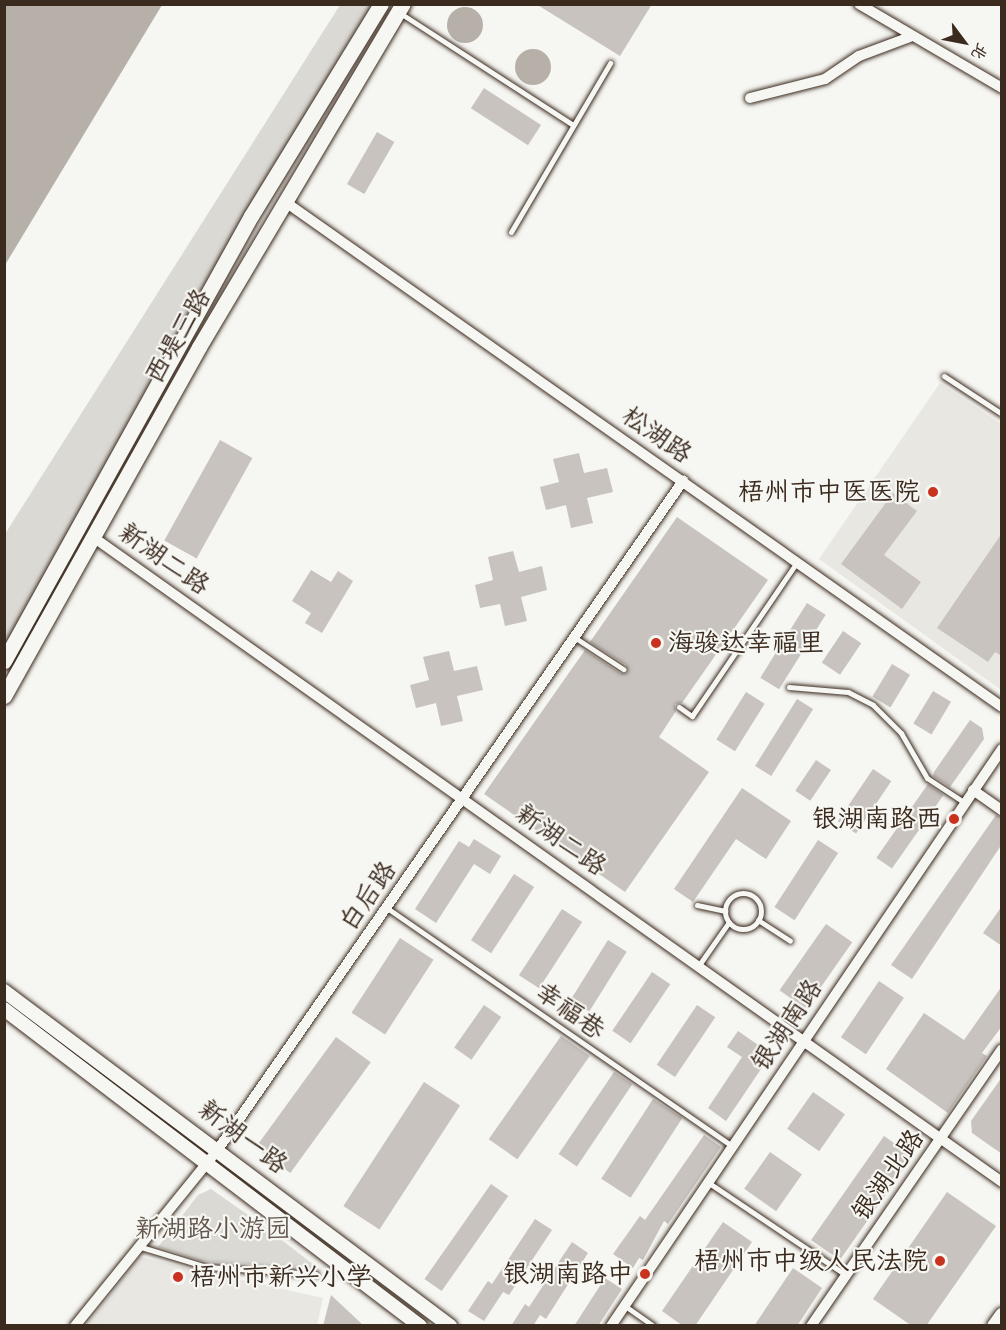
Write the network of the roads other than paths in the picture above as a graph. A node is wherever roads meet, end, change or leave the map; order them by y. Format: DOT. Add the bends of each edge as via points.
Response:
graph roads {
  1 [pos="381,4"];
  2 [pos="859,4"];
  3 [pos="401,8"];
  4 [pos="910,37"];
  5 [pos="610,63"];
  6 [pos="1002,87"];
  7 [pos="750,98"];
  8 [pos="573,125"];
  9 [pos="284,201"];
  10 [pos="511,232"];
  11 [pos="944,376"];
  12 [pos="1002,414"];
  13 [pos="683,481"];
  14 [pos="93,537"];
  15 [pos="797,562"];
  16 [pos="574,637"];
  17 [pos="4,661"];
  18 [pos="622,669"];
  19 [pos="789,687"];
  20 [pos="4,696"];
  21 [pos="679,707"];
  22 [pos="1002,707"];
  23 [pos="1002,749"];
  24 [pos="973,790"];
  25 [pos="463,797"];
  26 [pos="965,803"];
  27 [pos="1002,810"];
  28 [pos="697,905"];
  29 [pos="387,908"];
  30 [pos="725,911"];
  31 [pos="758,920"];
  32 [pos="729,922"];
  33 [pos="790,941"];
  34 [pos="699,965"];
  35 [pos="4,991"];
  36 [pos="4,1009"];
  37 [pos="804,1040"];
  38 [pos="1002,1049"];
  39 [pos="940,1138"];
  40 [pos="732,1146"];
  41 [pos="219,1148"];
  42 [pos="206,1163"];
  43 [pos="708,1182"];
  44 [pos="1002,1182"];
  45 [pos="139,1246"];
  46 [pos="316,1274"];
  47 [pos="846,1275"];
  48 [pos="624,1306"];
  49 [pos="1002,1315"];
  50 [pos="75,1326"];
  51 [pos="420,1326"];
  52 [pos="450,1326"];
  53 [pos="611,1326"];
  54 [pos="654,1326"];
  55 [pos="811,1326"];
  56 [pos="994,1326"];
  1 -- 17 [label="main road, 西堤三路" via="251,216"];
  2 -- 4 [label="street"];
  3 -- 8 [label="lane"];
  3 -- 9 [label="main road, 西堤三路"];
  4 -- 6 [label="street"];
  4 -- 7 [label="street" via="859,56 825,79"];
  5 -- 8 [label="lane"];
  8 -- 10 [label="lane"];
  9 -- 13 [label="street, 松湖路"];
  9 -- 14 [label="main road, 西堤三路"];
  11 -- 12 [label="lane"];
  13 -- 15 [label="street, 松湖路"];
  13 -- 16 [label="street, 白后路"];
  14 -- 20 [label="main road, 西堤三路"];
  14 -- 25 [label="street, 新湖二路"];
  15 -- 21 [label="lane" via="692,716"];
  15 -- 22 [label="street, 松湖路"];
  16 -- 18 [label="lane"];
  16 -- 25 [label="street, 白后路"];
  19 -- 26 [label="lane" via="848,692 873,705 901,733 927,778"];
  23 -- 24 [label="street, 银湖南路"];
  24 -- 26 [label="street, 银湖南路"];
  24 -- 27 [label="street"];
  25 -- 29 [label="street, 白后路"];
  25 -- 34 [label="street, 新湖二路"];
  26 -- 37 [label="street, 银湖南路"];
  28 -- 30 [label="lane"];
  29 -- 40 [label="lane, 幸福巷"];
  29 -- 41 [label="street, 白后路"];
  30 -- 31 [label="lane" via="733,896 744,893 759,903"];
  30 -- 32 [label="lane"];
  31 -- 32 [label="lane" via="744,929"];
  31 -- 33 [label="lane"];
  32 -- 34 [label="lane"];
  34 -- 37 [label="street, 新湖二路"];
  35 -- 41 [label="street, 新湖一路"];
  36 -- 42 [label="street, 新湖一路"];
  37 -- 39 [label="street, 新湖二路"];
  37 -- 40 [label="street, 银湖南路"];
  38 -- 39 [label="street, 银湖北路"];
  39 -- 44 [label="street, 新湖二路"];
  39 -- 47 [label="street, 银湖北路"];
  40 -- 43 [label="street, 银湖南路"];
  41 -- 42 [label="street, 白后路"];
  41 -- 52 [label="street, 新湖一路"];
  42 -- 45 [label="street, 白后路"];
  42 -- 51 [label="street, 新湖一路"];
  43 -- 47 [label="lane"];
  43 -- 48 [label="street, 银湖南路"];
  45 -- 46 [label="lane" via="207,1267"];
  45 -- 50 [label="street, 白后路"];
  47 -- 55 [label="street, 银湖北路"];
  48 -- 53 [label="street, 银湖南路"];
  48 -- 54 [label="lane"];
  49 -- 56 [label="street"];
}
